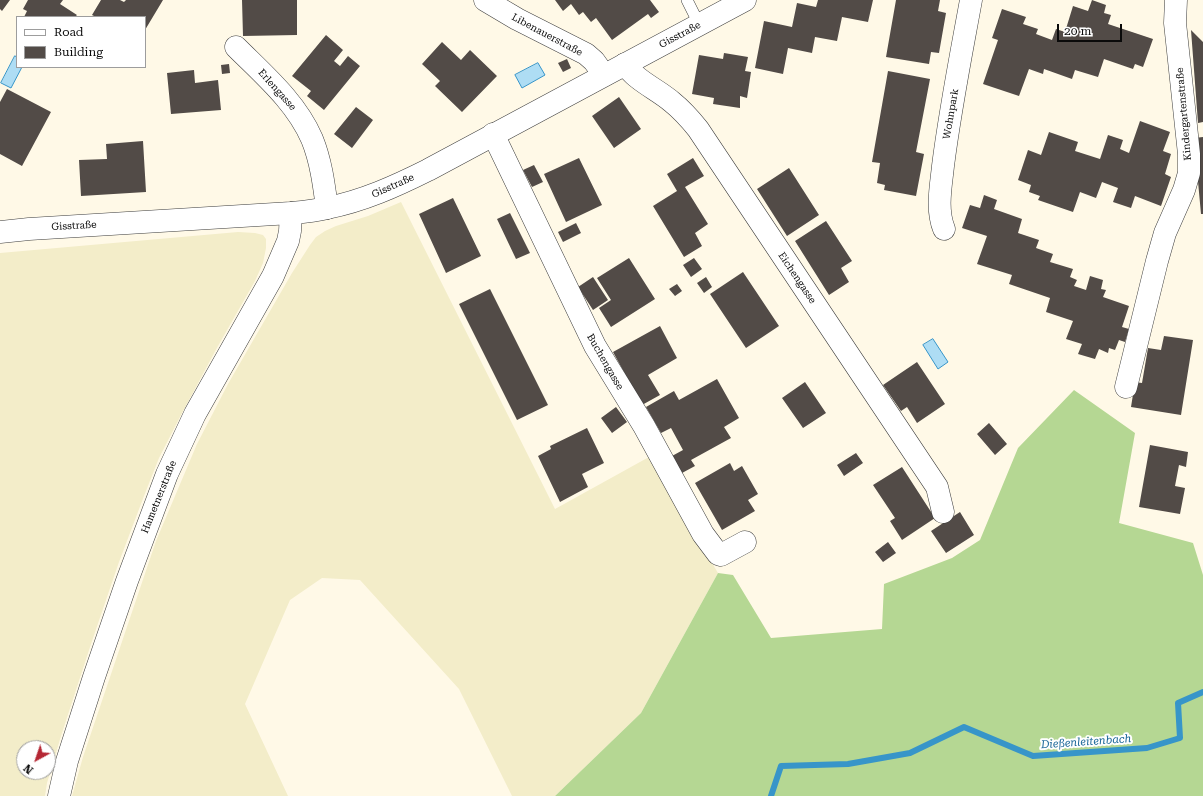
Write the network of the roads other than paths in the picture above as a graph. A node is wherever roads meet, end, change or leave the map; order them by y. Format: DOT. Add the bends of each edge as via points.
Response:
graph roads {
  1 [pos="485,0"];
  2 [pos="687,0"];
  3 [pos="745,0"];
  4 [pos="970,0"];
  5 [pos="1176,0"];
  6 [pos="699,24"];
  7 [pos="236,47"];
  8 [pos="625,64"];
  9 [pos="604,75"];
  10 [pos="493,134"];
  11 [pos="327,208"];
  12 [pos="291,213"];
  13 [pos="944,229"];
  14 [pos="0,232"];
  15 [pos="1126,387"];
  16 [pos="943,512"];
  17 [pos="745,542"];
  18 [pos="59,796"];
  1 -- 9 [label="street, Libenauerstraße" via="586,54"];
  2 -- 6 [label="lane"];
  3 -- 6 [label="street, Gisstraße"];
  4 -- 13 [label="street, Wohnpark" via="944,157 940,202"];
  5 -- 15 [label="street, Kindergartenstraße" via="1175,23 1189,154 1188,173 1184,190 1156,260"];
  6 -- 8 [label="street, Gisstraße"];
  7 -- 11 [label="street, Erlengasse" via="283,94 304,124 318,155"];
  8 -- 9 [label="street, Gisstraße"];
  8 -- 16 [label="street, Eichengasse" via="634,74 671,101 698,129 937,487"];
  9 -- 10 [label="street, Gisstraße"];
  10 -- 11 [label="street, Gisstraße" via="400,183 366,197"];
  10 -- 17 [label="street, Buchengasse" via="594,346 644,426 703,534 721,555"];
  11 -- 12 [label="street, Gisstraße"];
  12 -- 14 [label="street, Gisstraße"];
  12 -- 18 [label="street, Hametnerstraße" via="288,240 273,276 195,414 167,474 94,677"];
}
